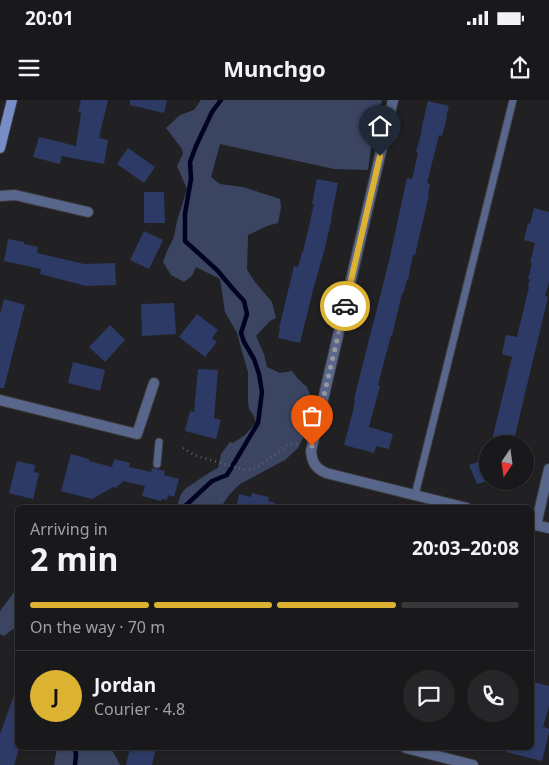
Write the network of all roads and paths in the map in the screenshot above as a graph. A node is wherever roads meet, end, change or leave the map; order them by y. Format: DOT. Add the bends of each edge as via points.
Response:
graph roads {
  1 [pos="12,100"];
  2 [pos="393,100"];
  3 [pos="513,100"];
  4 [pos="0,148"];
  5 [pos="0,196"];
  6 [pos="88,212"];
  7 [pos="154,383"];
  8 [pos="0,400"];
  9 [pos="159,442"];
  10 [pos="304,444"];
  11 [pos="183,448"];
  12 [pos="157,464"];
  13 [pos="549,469"];
  14 [pos="415,495"];
  15 [pos="454,505"];
  16 [pos="534,521"];
  17 [pos="534,524"];
  18 [pos="549,528"];
  19 [pos="414,750"];
  20 [pos="473,765"];
  1 -- 4 [label="street"];
  2 -- 14 [label="street" via="311,451 312,462 326,473"];
  3 -- 14 [label="lane"];
  5 -- 6 [label="street" via="15,195"];
  7 -- 8 [label="street" via="137,434"];
  9 -- 12 [label="lane"];
  10 -- 11 [label="path" via="289,444 252,469 194,455"];
  13 -- 16 [label="street"];
  14 -- 15 [label="street"];
  17 -- 18 [label="street"];
  19 -- 20 [label="street"];
}
